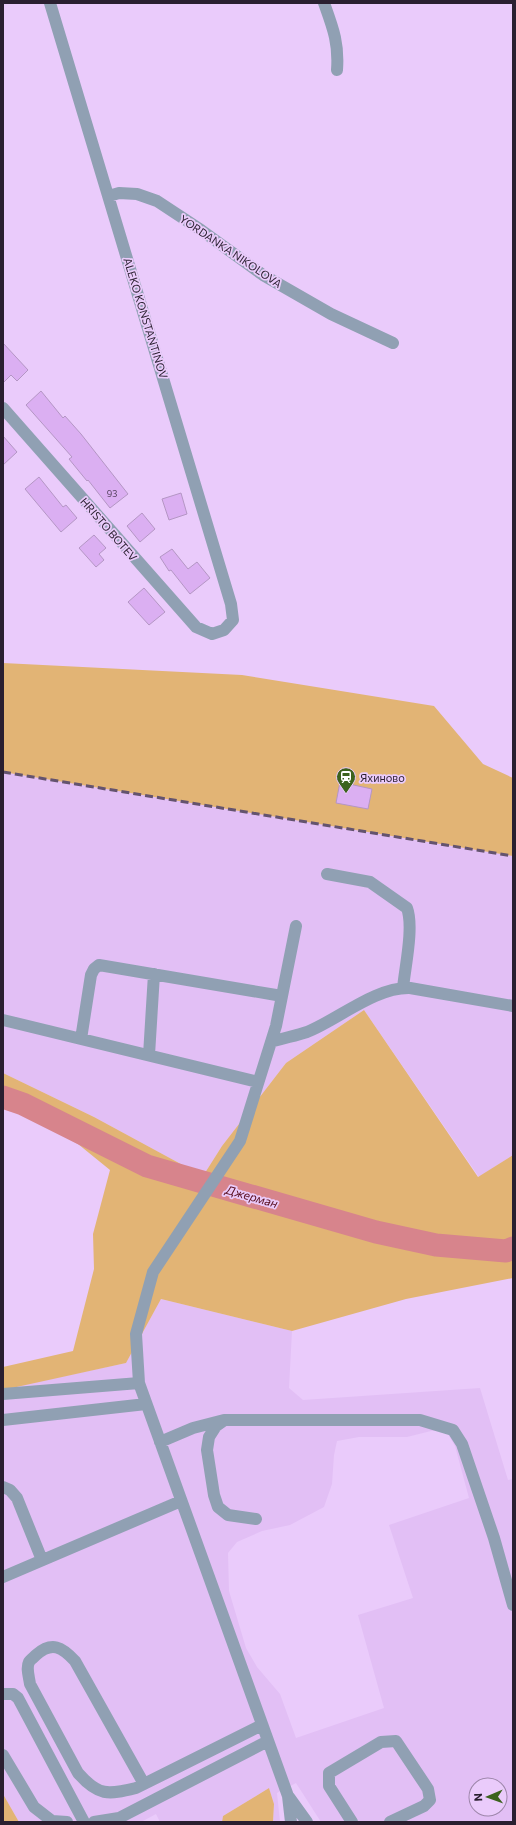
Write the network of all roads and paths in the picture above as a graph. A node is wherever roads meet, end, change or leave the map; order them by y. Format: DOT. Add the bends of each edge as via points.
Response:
graph roads {
  1 [pos="50,3"];
  2 [pos="324,3"];
  3 [pos="337,70"];
  4 [pos="109,196"];
  5 [pos="393,343"];
  6 [pos="3,408"];
  7 [pos="224,630"];
  8 [pos="327,874"];
  9 [pos="296,926"];
  10 [pos="154,974"];
  11 [pos="403,988"];
  12 [pos="282,996"];
  13 [pos="513,1006"];
  14 [pos="3,1020"];
  15 [pos="81,1039"];
  16 [pos="271,1042"];
  17 [pos="149,1055"];
  18 [pos="258,1082"];
  19 [pos="139,1383"];
  20 [pos="3,1394"];
  21 [pos="146,1404"];
  22 [pos="3,1420"];
  23 [pos="224,1420"];
  24 [pos="160,1442"];
  25 [pos="3,1487"];
  26 [pos="181,1501"];
  27 [pos="256,1519"];
  28 [pos="42,1560"];
  29 [pos="3,1577"];
  30 [pos="513,1606"];
  31 [pos="3,1694"];
  32 [pos="262,1725"];
  33 [pos="268,1741"];
  34 [pos="3,1755"];
  35 [pos="144,1784"];
  36 [pos="288,1796"];
  37 [pos="67,1822"];
  38 [pos="84,1822"];
  39 [pos="94,1822"];
  40 [pos="291,1822"];
  41 [pos="307,1822"];
  42 [pos="352,1822"];
  43 [pos="390,1822"];
  1 -- 4 [label="street, ALEKO KONSTANTINOV"];
  2 -- 3 [label="street" via="338,52"];
  4 -- 5 [label="street, YORDANKA NIKOLOVA" via="119,193 137,194 157,201 262,275 331,314"];
  4 -- 7 [label="street, ALEKO KONSTANTINOV" via="231,604 233,620"];
  6 -- 7 [label="street, HRISTO BOTEV" via="196,627 212,634"];
  8 -- 11 [label="street" via="370,882 408,908 410,915"];
  9 -- 12 [label="street"];
  10 -- 12 [label="street"];
  10 -- 15 [label="street" via="99,965 94,969"];
  10 -- 17 [label="street"];
  11 -- 13 [label="street"];
  11 -- 16 [label="street" via="381,994 306,1032"];
  12 -- 16 [label="street"];
  14 -- 15 [label="street"];
  15 -- 17 [label="street"];
  16 -- 18 [label="street"];
  17 -- 18 [label="street"];
  18 -- 19 [label="street" via="240,1141 153,1272 136,1334"];
  19 -- 20 [label="street"];
  19 -- 21 [label="street"];
  21 -- 22 [label="street"];
  21 -- 24 [label="street"];
  23 -- 24 [label="street" via="193,1428"];
  23 -- 27 [label="street" via="209,1436 206,1450 214,1495 218,1507 228,1515"];
  23 -- 30 [label="street" via="420,1420 453,1430 462,1444 494,1538"];
  24 -- 26 [label="street"];
  25 -- 28 [label="street" via="17,1498"];
  26 -- 28 [label="street"];
  26 -- 32 [label="street"];
  28 -- 29 [label="street"];
  31 -- 38 [label="street" via="13,1694 18,1698"];
  32 -- 33 [label="street"];
  32 -- 35 [label="street"];
  33 -- 36 [label="street"];
  33 -- 39 [label="street" via="119,1818"];
  34 -- 37 [label="street" via="34,1807 52,1821"];
  35 -- 35 [label="street" via="117,1792 100,1792 78,1773 30,1684 29,1662 42,1650 54,1646 66,1650 75,1661"];
  36 -- 40 [label="street"];
  36 -- 41 [label="street"];
  42 -- 43 [label="street" via="329,1786 329,1773 381,1742 389,1740 396,1741 428,1789 430,1800 424,1806"];
}
